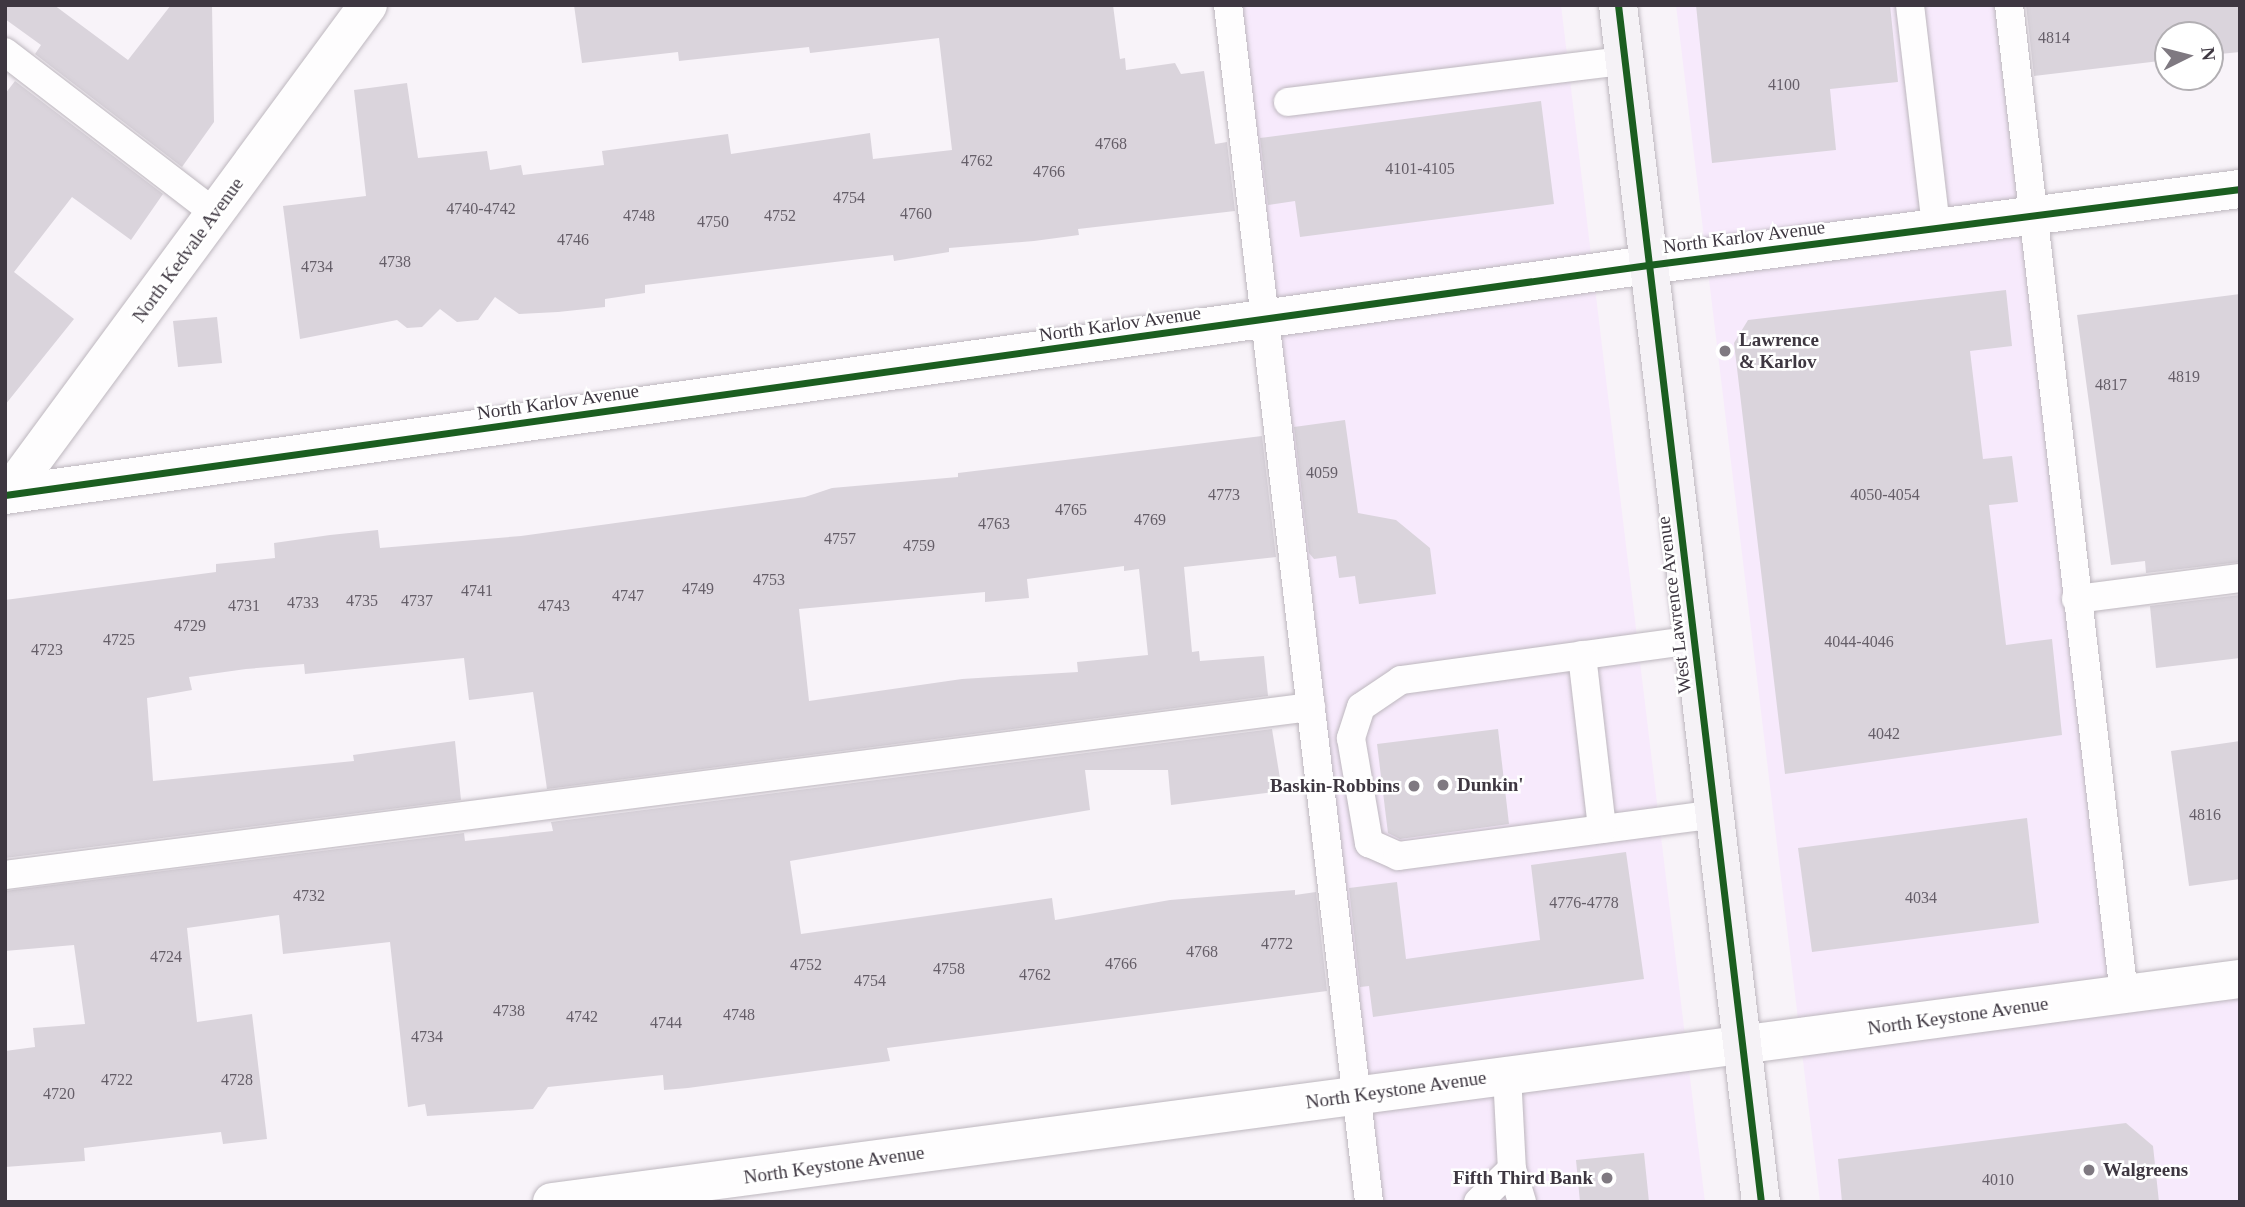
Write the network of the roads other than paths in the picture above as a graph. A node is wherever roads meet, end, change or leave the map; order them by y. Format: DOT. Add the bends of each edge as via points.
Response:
graph roads {
  1 [pos="368,5"];
  2 [pos="1228,5"];
  3 [pos="1618,5"];
  4 [pos="1910,5"];
  5 [pos="2009,5"];
  6 [pos="5,52"];
  7 [pos="1624,61"];
  8 [pos="1288,102"];
  9 [pos="2240,189"];
  10 [pos="215,213"];
  11 [pos="2033,216"];
  12 [pos="1936,228"];
  13 [pos="1648,265"];
  14 [pos="1265,319"];
  15 [pos="7,495"];
  16 [pos="2240,578"];
  17 [pos="2076,599"];
  18 [pos="1694,640"];
  19 [pos="1582,655"];
  20 [pos="1311,707"];
  21 [pos="1715,814"];
  22 [pos="1602,829"];
  23 [pos="5,875"];
  24 [pos="2240,979"];
  25 [pos="2124,995"];
  26 [pos="1742,1045"];
  27 [pos="1507,1075"];
  28 [pos="1357,1096"];
  29 [pos="1512,1169"];
  30 [pos="552,1202"];
  31 [pos="1369,1202"];
  32 [pos="1478,1202"];
  33 [pos="1522,1202"];
  34 [pos="1761,1202"];
  1 -- 10 [label="street, North Kedvale Avenue"];
  2 -- 14 [label="lane"];
  3 -- 7 [label="main road, West Lawrence Avenue"];
  4 -- 12 [label="lane"];
  5 -- 11 [label="lane"];
  6 -- 10 [label="lane"];
  7 -- 8 [label="lane"];
  7 -- 13 [label="main road, West Lawrence Avenue"];
  9 -- 11 [label="street, North Karlov Avenue"];
  10 -- 15 [label="street, North Kedvale Avenue"];
  11 -- 12 [label="street, North Karlov Avenue"];
  11 -- 17 [label="lane"];
  12 -- 13 [label="street, North Karlov Avenue"];
  13 -- 14 [label="street, North Karlov Avenue"];
  13 -- 18 [label="main road, West Lawrence Avenue"];
  14 -- 15 [label="street, North Karlov Avenue"];
  14 -- 20 [label="lane"];
  16 -- 17 [label="lane"];
  17 -- 25 [label="lane"];
  18 -- 19 [label="lane"];
  18 -- 21 [label="main road, West Lawrence Avenue"];
  19 -- 22 [label="lane"];
  19 -- 22 [label="lane" via="1401,680 1361,707 1351,738 1369,843 1398,856"];
  20 -- 23 [label="lane"];
  20 -- 28 [label="lane"];
  21 -- 22 [label="lane"];
  21 -- 26 [label="main road, West Lawrence Avenue"];
  24 -- 25 [label="street, North Keystone Avenue"];
  25 -- 26 [label="street, North Keystone Avenue"];
  26 -- 27 [label="street, North Keystone Avenue"];
  26 -- 34 [label="main road, West Lawrence Avenue"];
  27 -- 28 [label="street, North Keystone Avenue"];
  27 -- 29 [label="lane"];
  28 -- 30 [label="street, North Keystone Avenue"];
  28 -- 31 [label="lane"];
  29 -- 32 [label="lane"];
  29 -- 33 [label="lane"];
}
